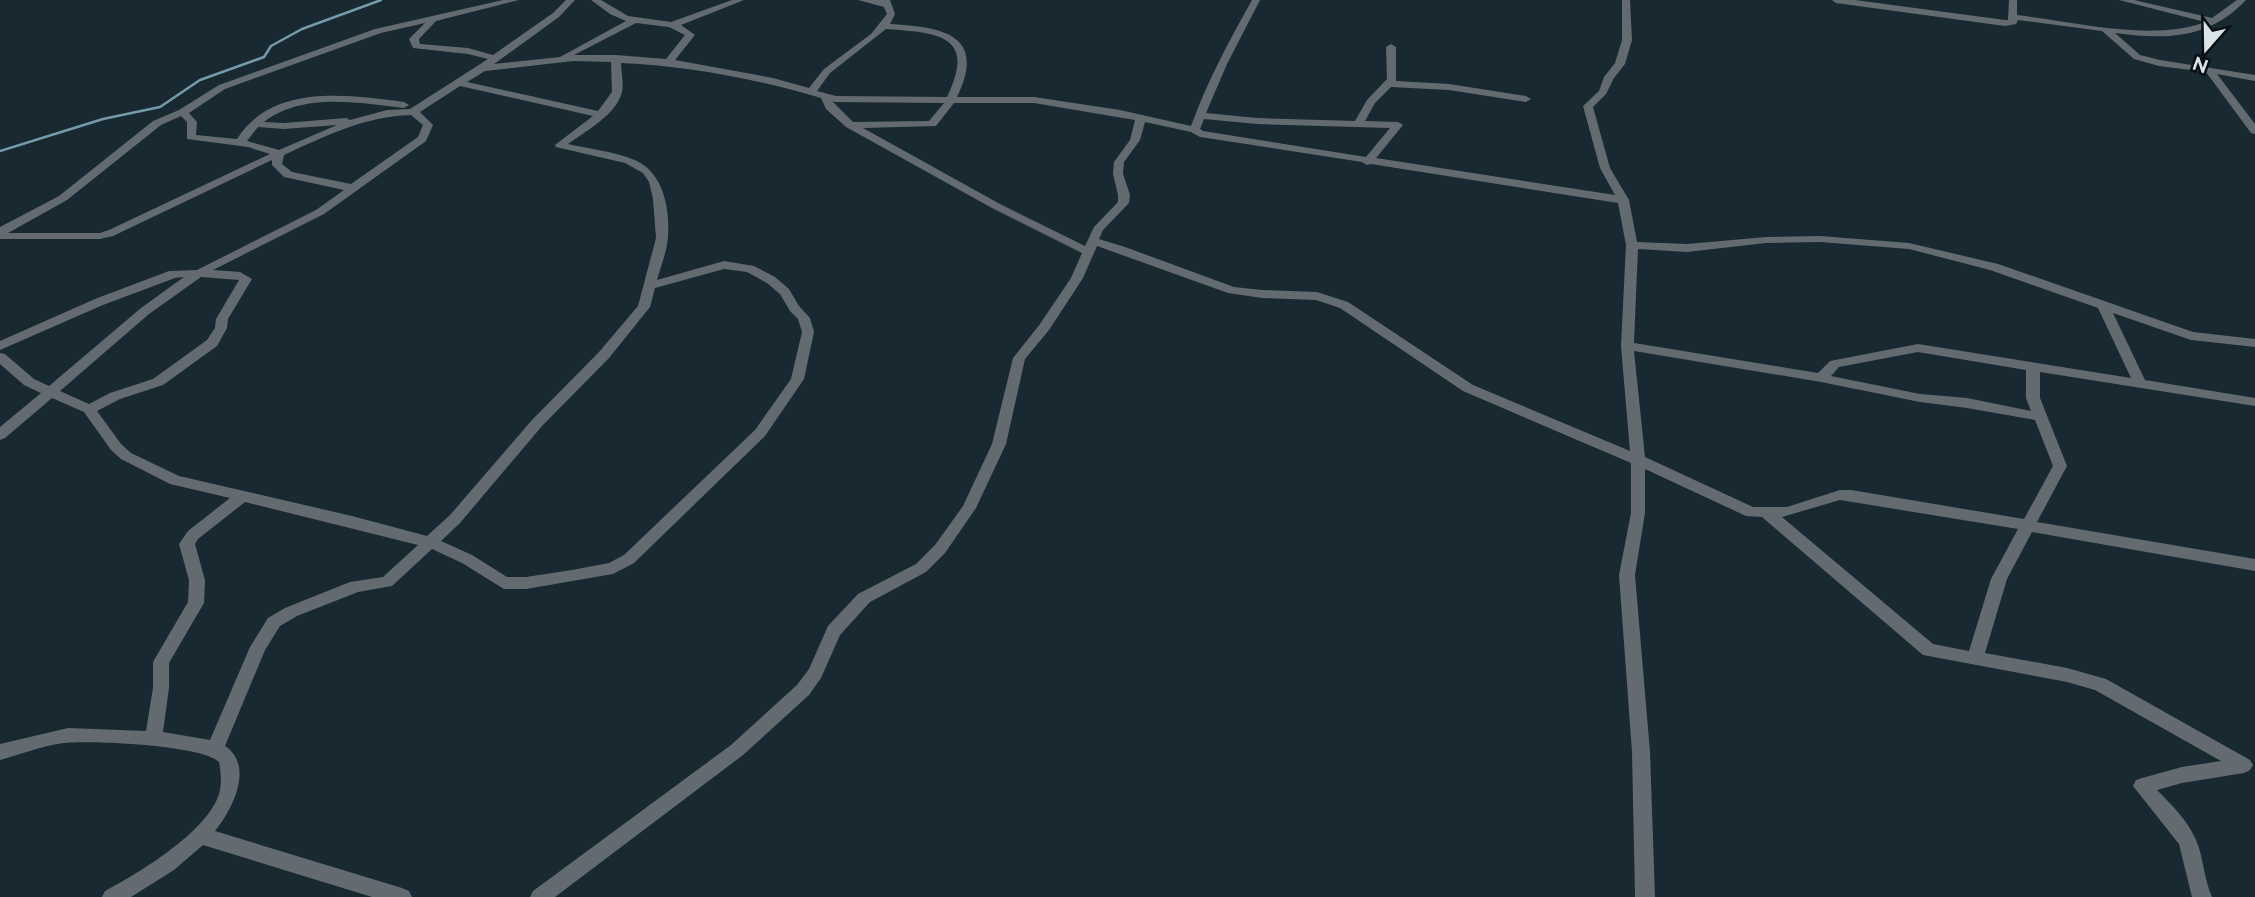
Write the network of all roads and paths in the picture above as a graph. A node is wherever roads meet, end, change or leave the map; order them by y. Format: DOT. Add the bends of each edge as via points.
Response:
graph roads {
  1 [pos="515,0"];
  2 [pos="571,0"];
  3 [pos="595,0"];
  4 [pos="740,0"];
  5 [pos="862,0"];
  6 [pos="1256,0"];
  7 [pos="1626,0"];
  8 [pos="1836,0"];
  9 [pos="1887,0"];
  10 [pos="2014,0"];
  11 [pos="2123,0"];
  12 [pos="2242,0"];
  13 [pos="887,2"];
  14 [pos="1926,12"];
  15 [pos="2013,17"];
  16 [pos="432,20"];
  17 [pos="634,20"];
  18 [pos="2216,22"];
  19 [pos="671,26"];
  20 [pos="884,26"];
  21 [pos="2105,29"];
  22 [pos="1391,47"];
  23 [pos="495,58"];
  24 [pos="616,58"];
  25 [pos="559,59"];
  26 [pos="669,62"];
  27 [pos="483,68"];
  28 [pos="2209,70"];
  29 [pos="2255,78"];
  30 [pos="459,83"];
  31 [pos="1390,84"];
  32 [pos="810,93"];
  33 [pos="827,97"];
  34 [pos="1525,99"];
  35 [pos="951,100"];
  36 [pos="416,110"];
  37 [pos="2239,110"];
  38 [pos="183,112"];
  39 [pos="599,114"];
  40 [pos="1200,116"];
  41 [pos="2255,116"];
  42 [pos="1141,117"];
  43 [pos="358,120"];
  44 [pos="1359,123"];
  45 [pos="255,124"];
  46 [pos="850,125"];
  47 [pos="1195,130"];
  48 [pos="2255,131"];
  49 [pos="240,142"];
  50 [pos="279,153"];
  51 [pos="1367,162"];
  52 [pos="353,188"];
  53 [pos="1623,200"];
  54 [pos="0,234"];
  55 [pos="1633,245"];
  56 [pos="1090,246"];
  57 [pos="199,273"];
  58 [pos="648,286"];
  59 [pos="2103,305"];
  60 [pos="2255,343"];
  61 [pos="0,346"];
  62 [pos="1627,346"];
  63 [pos="0,357"];
  64 [pos="2033,365"];
  65 [pos="1821,378"];
  66 [pos="2140,383"];
  67 [pos="49,391"];
  68 [pos="2255,402"];
  69 [pos="89,409"];
  70 [pos="2042,417"];
  71 [pos="0,435"];
  72 [pos="1638,460"];
  73 [pos="241,497"];
  74 [pos="1767,513"];
  75 [pos="2026,526"];
  76 [pos="432,543"];
  77 [pos="2255,565"];
  78 [pos="1975,659"];
  79 [pos="153,740"];
  80 [pos="215,748"];
  81 [pos="0,752"];
  82 [pos="202,836"];
  83 [pos="112,897"];
  84 [pos="402,897"];
  85 [pos="540,897"];
  86 [pos="1645,897"];
  87 [pos="2202,897"];
  1 -- 16 [label="street"];
  2 -- 23 [label="street"];
  3 -- 17 [label="street"];
  4 -- 19 [label="street"];
  5 -- 13 [label="street"];
  6 -- 40 [label="street" via="1222,62"];
  7 -- 53 [label="street" via="1627,40 1620,64 1604,92 1588,106 1605,169"];
  8 -- 14 [label="street"];
  9 -- 14 [label="street"];
  10 -- 15 [label="street"];
  11 -- 18 [label="street"];
  12 -- 18 [label="street"];
  13 -- 20 [label="street" via="891,14"];
  14 -- 15 [label="street" via="2005,23 2013,22"];
  15 -- 21 [label="street"];
  16 -- 23 [label="street" via="416,36 416,46"];
  16 -- 38 [label="street" via="378,31 233,82"];
  17 -- 19 [label="street"];
  17 -- 25 [label="street"];
  18 -- 21 [label="street" via="2163,35"];
  19 -- 26 [label="street" via="684,28 690,35"];
  20 -- 32 [label="street" via="827,71"];
  20 -- 35 [label="street" via="939,32 952,38 961,53 961,73"];
  21 -- 28 [label="street" via="2137,57"];
  22 -- 31 [label="street"];
  23 -- 27 [label="street"];
  24 -- 25 [label="street"];
  24 -- 26 [label="street"];
  24 -- 39 [label="street" via="618,90"];
  25 -- 27 [label="street"];
  26 -- 32 [label="street" via="773,81"];
  27 -- 30 [label="street"];
  28 -- 29 [label="street"];
  28 -- 37 [label="street"];
  30 -- 36 [label="street"];
  30 -- 39 [label="street"];
  31 -- 34 [label="street" via="1449,87"];
  31 -- 44 [label="street" via="1371,102"];
  32 -- 33 [label="street"];
  33 -- 35 [label="street"];
  33 -- 46 [label="street" via="830,107"];
  35 -- 42 [label="street" via="1034,100"];
  35 -- 46 [label="street" via="928,125"];
  36 -- 43 [label="street"];
  36 -- 45 [label="street" via="297,101"];
  36 -- 52 [label="street" via="428,125 422,139"];
  37 -- 41 [label="street"];
  37 -- 48 [label="street"];
  38 -- 49 [label="street" via="192,122 191,136"];
  38 -- 54 [label="street" via="157,123 63,198"];
  39 -- 58 [label="street" via="560,145 629,161 654,182 662,238"];
  40 -- 44 [label="street"];
  40 -- 47 [label="street"];
  42 -- 47 [label="street"];
  42 -- 56 [label="street" via="1135,140 1119,162 1123,202 1098,229"];
  43 -- 45 [label="street"];
  43 -- 50 [label="street"];
  44 -- 51 [label="street" via="1398,125"];
  45 -- 49 [label="street"];
  46 -- 56 [label="street" via="996,206"];
  47 -- 51 [label="street" via="1206,137"];
  49 -- 50 [label="street"];
  50 -- 52 [label="street" via="277,165 288,175"];
  50 -- 54 [label="street" via="113,233"];
  51 -- 53 [label="street"];
  52 -- 57 [label="street" via="320,212"];
  53 -- 55 [label="street"];
  55 -- 59 [label="street" via="1678,248 1785,239 1909,246 1994,267"];
  55 -- 62 [label="street"];
  56 -- 72 [label="street" via="1121,249 1232,289 1317,296 1344,305 1468,388"];
  56 -- 85 [label="street" via="1061,303 1019,358 995,453 970,508 940,549 921,568 864,598 834,631 803,690 737,750"];
  57 -- 61 [label="street" via="166,276"];
  57 -- 67 [label="street" via="145,311"];
  57 -- 69 [label="street" via="246,279 212,344 158,382"];
  58 -- 76 [label="street" via="639,315"];
  58 -- 76 [label="street" via="724,265 750,269 785,292 804,318 808,332 797,379 760,433 636,554 612,568 503,583"];
  59 -- 60 [label="street" via="2190,336"];
  59 -- 66 [label="street"];
  62 -- 65 [label="street"];
  62 -- 72 [label="street"];
  63 -- 67 [label="street" via="29,382"];
  64 -- 65 [label="street" via="1918,348 1835,364"];
  64 -- 66 [label="street"];
  64 -- 70 [label="street" via="2032,391"];
  65 -- 70 [label="street"];
  66 -- 68 [label="street"];
  67 -- 69 [label="street"];
  67 -- 71 [label="street"];
  69 -- 73 [label="street" via="116,447 135,462 175,480"];
  70 -- 75 [label="street" via="2060,466"];
  72 -- 74 [label="street" via="1742,509"];
  72 -- 86 [label="street" via="1638,513 1627,575 1641,752"];
  73 -- 76 [label="street"];
  73 -- 79 [label="street" via="187,544 197,580 196,603 161,662"];
  74 -- 75 [label="street" via="1851,495"];
  74 -- 78 [label="street" via="1929,650"];
  75 -- 77 [label="street"];
  75 -- 78 [label="street" via="1991,599"];
  76 -- 80 [label="street" via="387,582 356,586 274,622 258,646"];
  78 -- 87 [label="street" via="2100,684 2244,765 2142,786 2183,834"];
  79 -- 80 [label="street"];
  79 -- 81 [label="street" via="68,735"];
  80 -- 82 [label="street" via="229,763 231,784 219,813"];
  82 -- 83 [label="street"];
  82 -- 84 [label="street"];
}
